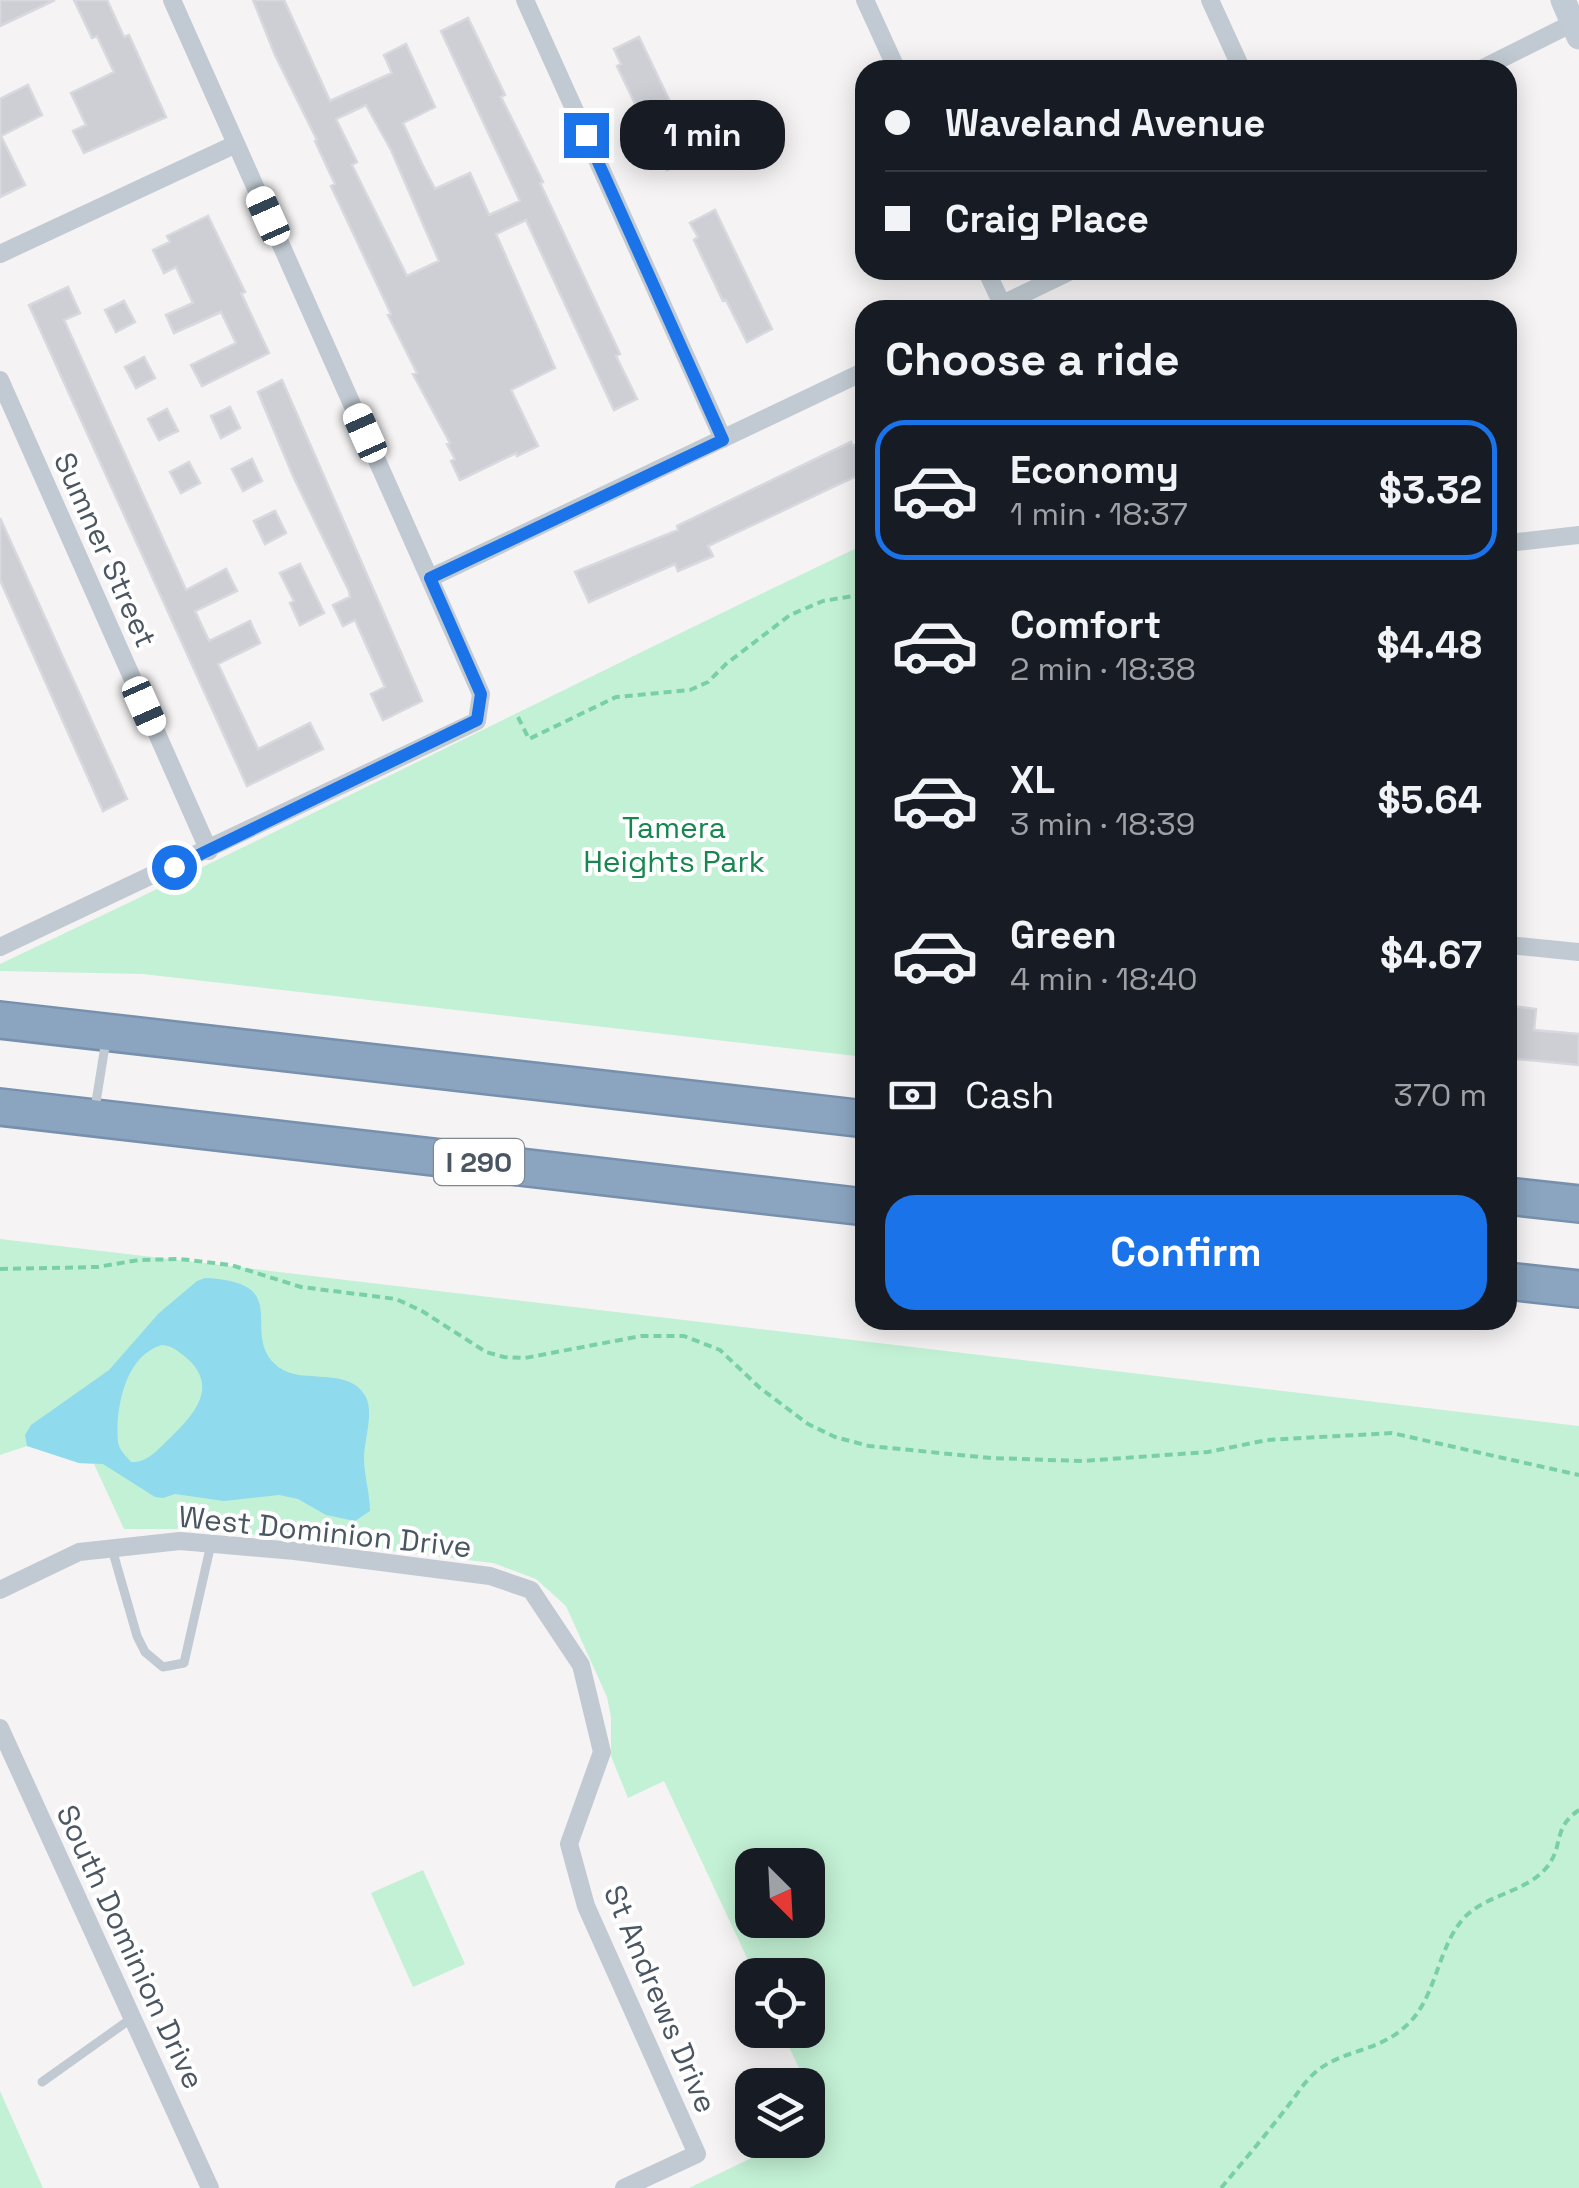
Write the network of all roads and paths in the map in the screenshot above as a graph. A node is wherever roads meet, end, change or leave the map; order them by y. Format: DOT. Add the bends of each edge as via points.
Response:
graph roads {
  1 [pos="172,0"];
  2 [pos="526,0"];
  3 [pos="866,0"];
  4 [pos="1210,0"];
  5 [pos="1572,20"];
  6 [pos="893,60"];
  7 [pos="1237,60"];
  8 [pos="1498,60"];
  9 [pos="236,144"];
  10 [pos="0,254"];
  11 [pos="1052,280"];
  12 [pos="1011,300"];
  13 [pos="855,376"];
  14 [pos="0,380"];
  15 [pos="723,440"];
  16 [pos="1579,535"];
  17 [pos="1517,541"];
  18 [pos="430,578"];
  19 [pos="855,595"];
  20 [pos="518,717"];
  21 [pos="209,851"];
  22 [pos="1517,946"];
  23 [pos="0,947"];
  24 [pos="1579,952"];
  25 [pos="0,1020"];
  26 [pos="107,1032"];
  27 [pos="0,1107"];
  28 [pos="855,1117"];
  29 [pos="94,1118"];
  30 [pos="1517,1197"];
  31 [pos="1579,1204"];
  32 [pos="855,1206"];
  33 [pos="0,1270"];
  34 [pos="1517,1282"];
  35 [pos="1579,1289"];
  36 [pos="1579,1476"];
  37 [pos="211,1544"];
  38 [pos="112,1548"];
  39 [pos="0,1590"];
  40 [pos="531,1590"];
  41 [pos="0,1728"];
  42 [pos="1579,1810"];
  43 [pos="132,2018"];
  44 [pos="42,2082"];
  45 [pos="210,2188"];
  46 [pos="624,2188"];
  47 [pos="1221,2188"];
  1 -- 9 [label="street"];
  2 -- 15 [label="street"];
  3 -- 6 [label="street"];
  4 -- 7 [label="street"];
  5 -- 8 [label="street"];
  9 -- 10 [label="street"];
  9 -- 18 [label="street"];
  11 -- 12 [label="street"];
  13 -- 15 [label="street"];
  14 -- 21 [label="street, Sumner Street"];
  15 -- 18 [label="street"];
  16 -- 17 [label="street"];
  18 -- 21 [label="street" via="481,694 477,720"];
  19 -- 20 [label="path" via="790,615 690,690 616,697 530,739"];
  21 -- 23 [label="street"];
  22 -- 24 [label="street"];
  25 -- 26 [label="highway"];
  26 -- 28 [label="highway"];
  26 -- 29 [label="lane"];
  27 -- 29 [label="highway, I 290"];
  29 -- 32 [label="highway, I 290"];
  30 -- 31 [label="highway"];
  33 -- 36 [label="path" via="180,1259 231,1266 301,1288 396,1300 504,1357 684,1336 720,1350 808,1424 869,1446 1082,1461 1392,1433"];
  34 -- 35 [label="highway"];
  37 -- 38 [label="street, West Dominion Drive"];
  37 -- 38 [label="lane" via="184,1662 163,1667 137,1636"];
  37 -- 40 [label="street, West Dominion Drive" via="490,1576"];
  38 -- 39 [label="street, West Dominion Drive" via="80,1552"];
  40 -- 46 [label="street, St Andrews Drive" via="582,1665 602,1752 570,1844 586,1906 697,2154"];
  41 -- 43 [label="street, South Dominion Drive"];
  42 -- 47 [label="path" via="1559,1831 1542,1873 1464,1917 1407,2024 1382,2044 1332,2061 1309,2077"];
  43 -- 44 [label="lane"];
  43 -- 45 [label="street, South Dominion Drive"];
}
